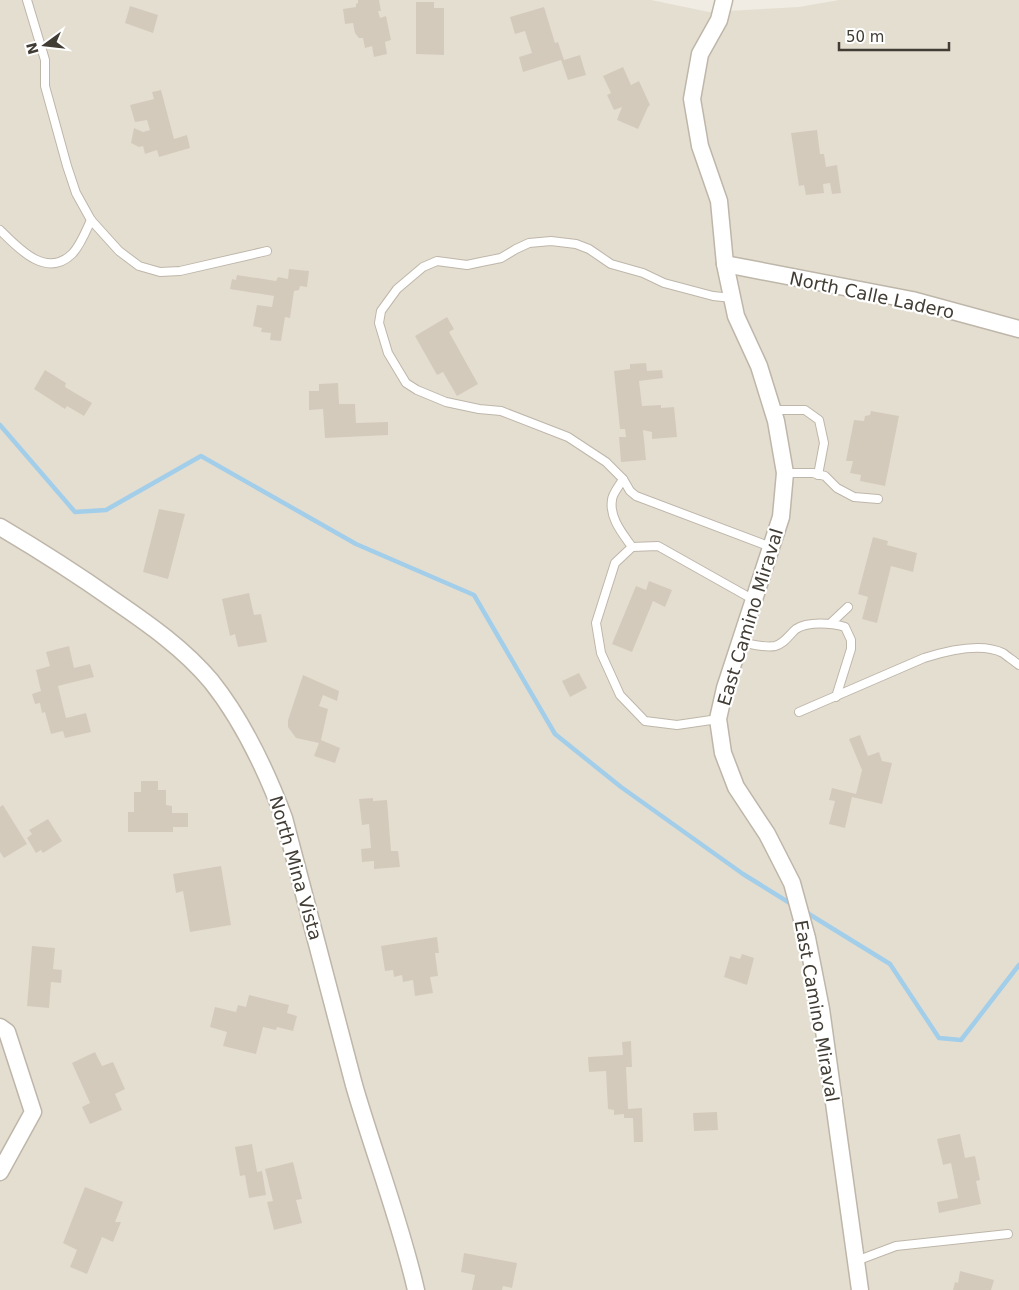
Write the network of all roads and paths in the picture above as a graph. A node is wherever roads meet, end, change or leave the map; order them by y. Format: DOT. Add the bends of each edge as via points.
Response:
graph roads {
  1 [pos="27,0"];
  2 [pos="724,0"];
  3 [pos="92,220"];
  4 [pos="0,230"];
  5 [pos="268,251"];
  6 [pos="725,264"];
  7 [pos="732,298"];
  8 [pos="1019,329"];
  9 [pos="772,410"];
  10 [pos="785,473"];
  11 [pos="818,475"];
  12 [pos="623,479"];
  13 [pos="878,499"];
  14 [pos="0,527"];
  15 [pos="632,547"];
  16 [pos="771,547"];
  17 [pos="754,600"];
  18 [pos="848,607"];
  19 [pos="831,623"];
  20 [pos="740,642"];
  21 [pos="1019,665"];
  22 [pos="836,697"];
  23 [pos="800,712"];
  24 [pos="718,720"];
  25 [pos="0,1027"];
  26 [pos="0,1172"];
  27 [pos="1008,1234"];
  28 [pos="856,1261"];
  29 [pos="416,1290"];
  30 [pos="860,1290"];
  1 -- 3 [label="lane" via="45,60 45,86 67,166 76,193"];
  2 -- 6 [label="street, East Camino Miraval" via="719,20 700,54 692,99 700,146 719,200"];
  3 -- 4 [label="lane" via="73,253 54,264 42,263 24,254"];
  3 -- 5 [label="lane" via="132,261 160,272 180,272"];
  6 -- 7 [label="street, East Camino Miraval"];
  6 -- 8 [label="street, North Calle Ladero" via="912,300"];
  7 -- 9 [label="street, East Camino Miraval" via="736,316 759,366"];
  7 -- 12 [label="lane" via="664,283 612,264 576,244 551,241 529,243 501,258 467,265 437,262 423,267 397,289 381,311 379,323 388,353 406,383 446,402 501,411 568,437 600,457"];
  9 -- 10 [label="street, East Camino Miraval"];
  9 -- 11 [label="lane" via="805,410 820,420 824,443"];
  10 -- 11 [label="lane"];
  10 -- 16 [label="street, East Camino Miraval" via="781,517"];
  11 -- 13 [label="lane" via="825,476 837,488 854,497"];
  12 -- 15 [label="lane" via="612,499 614,517"];
  12 -- 16 [label="lane" via="636,496"];
  14 -- 29 [label="street, North Mina Vista" via="88,582 184,652 210,680 245,733 284,818 354,1085 400,1224"];
  15 -- 17 [label="lane" via="658,546"];
  15 -- 24 [label="lane" via="615,563 596,623 601,653 620,695 644,721 677,725"];
  16 -- 17 [label="street, East Camino Miraval"];
  17 -- 20 [label="street, East Camino Miraval"];
  18 -- 19 [label="lane"];
  19 -- 20 [label="lane" via="798,628 781,644 774,646"];
  19 -- 22 [label="lane" via="845,627 851,640"];
  20 -- 24 [label="street, East Camino Miraval"];
  21 -- 22 [label="lane" via="1001,652 985,649 945,651"];
  22 -- 23 [label="lane"];
  24 -- 28 [label="street, East Camino Miraval" via="723,753 736,787 767,834 792,882 807,938 821,1010"];
  25 -- 26 [label="street" via="7,1032 33,1112"];
  27 -- 28 [label="lane" via="896,1246"];
  28 -- 30 [label="street, East Camino Miraval"];
}
